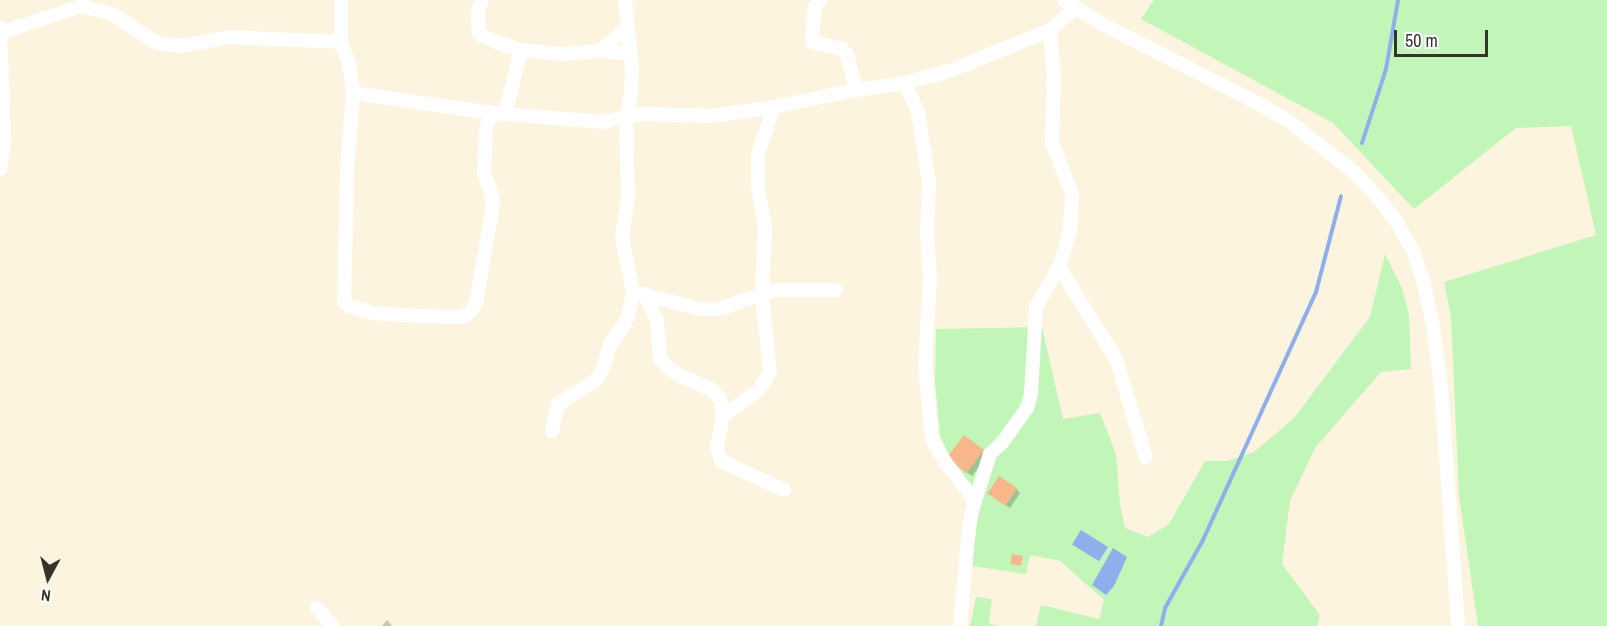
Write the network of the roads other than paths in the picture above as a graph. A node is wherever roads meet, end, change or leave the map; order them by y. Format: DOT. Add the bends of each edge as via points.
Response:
graph roads {
  1 [pos="340,0"];
  2 [pos="482,0"];
  3 [pos="625,0"];
  4 [pos="820,0"];
  5 [pos="1070,4"];
  6 [pos="0,27"];
  7 [pos="627,28"];
  8 [pos="1050,30"];
  9 [pos="0,33"];
  10 [pos="341,42"];
  11 [pos="521,50"];
  12 [pos="600,51"];
  13 [pos="630,53"];
  14 [pos="905,83"];
  15 [pos="856,90"];
  16 [pos="353,93"];
  17 [pos="774,107"];
  18 [pos="499,114"];
  19 [pos="626,117"];
  20 [pos="0,170"];
  21 [pos="1059,267"];
  22 [pos="836,290"];
  23 [pos="639,293"];
  24 [pos="762,294"];
  25 [pos="723,416"];
  26 [pos="552,431"];
  27 [pos="1146,458"];
  28 [pos="784,490"];
  29 [pos="975,501"];
  30 [pos="317,608"];
  31 [pos="332,626"];
  32 [pos="960,626"];
  33 [pos="1458,626"];
  1 -- 10 [label="street"];
  2 -- 11 [label="street" via="478,11 479,34"];
  3 -- 7 [label="street"];
  4 -- 15 [label="street" via="815,6 812,42 842,49 847,54"];
  5 -- 8 [label="street"];
  5 -- 33 [label="street" via="1290,122 1354,172 1398,224 1420,270 1433,326"];
  6 -- 9 [label="street"];
  7 -- 12 [label="street"];
  7 -- 13 [label="street"];
  8 -- 14 [label="street" via="952,70"];
  8 -- 21 [label="street" via="1054,77 1052,143 1072,194 1073,210"];
  9 -- 10 [label="street" via="81,6 112,14 157,43 181,46 228,37"];
  9 -- 20 [label="street" via="4,142"];
  10 -- 16 [label="street" via="352,75"];
  11 -- 12 [label="street" via="562,54"];
  11 -- 18 [label="street"];
  12 -- 13 [label="street"];
  13 -- 19 [label="street" via="631,93"];
  14 -- 15 [label="street"];
  14 -- 29 [label="street" via="918,112 928,182 930,278 925,366 932,440"];
  15 -- 17 [label="street"];
  16 -- 18 [label="street"];
  16 -- 18 [label="street" via="344,301 374,313 462,316 476,303 493,199 484,172 485,134"];
  17 -- 19 [label="street" via="711,116"];
  17 -- 24 [label="street" via="758,154 758,186 765,228"];
  18 -- 19 [label="street" via="603,122"];
  19 -- 23 [label="street" via="628,185 622,238"];
  21 -- 27 [label="street" via="1116,359"];
  21 -- 29 [label="street" via="1036,307 1027,408 990,454"];
  22 -- 24 [label="street" via="795,288"];
  23 -- 24 [label="street" via="710,309 735,305"];
  23 -- 25 [label="street" via="657,319 660,359 681,376 713,390"];
  23 -- 26 [label="street" via="609,345 603,369 596,380 558,404"];
  24 -- 25 [label="street" via="770,372 759,390"];
  25 -- 28 [label="street" via="717,448 721,461"];
  29 -- 32 [label="street"];
  30 -- 31 [label="street"];
}
